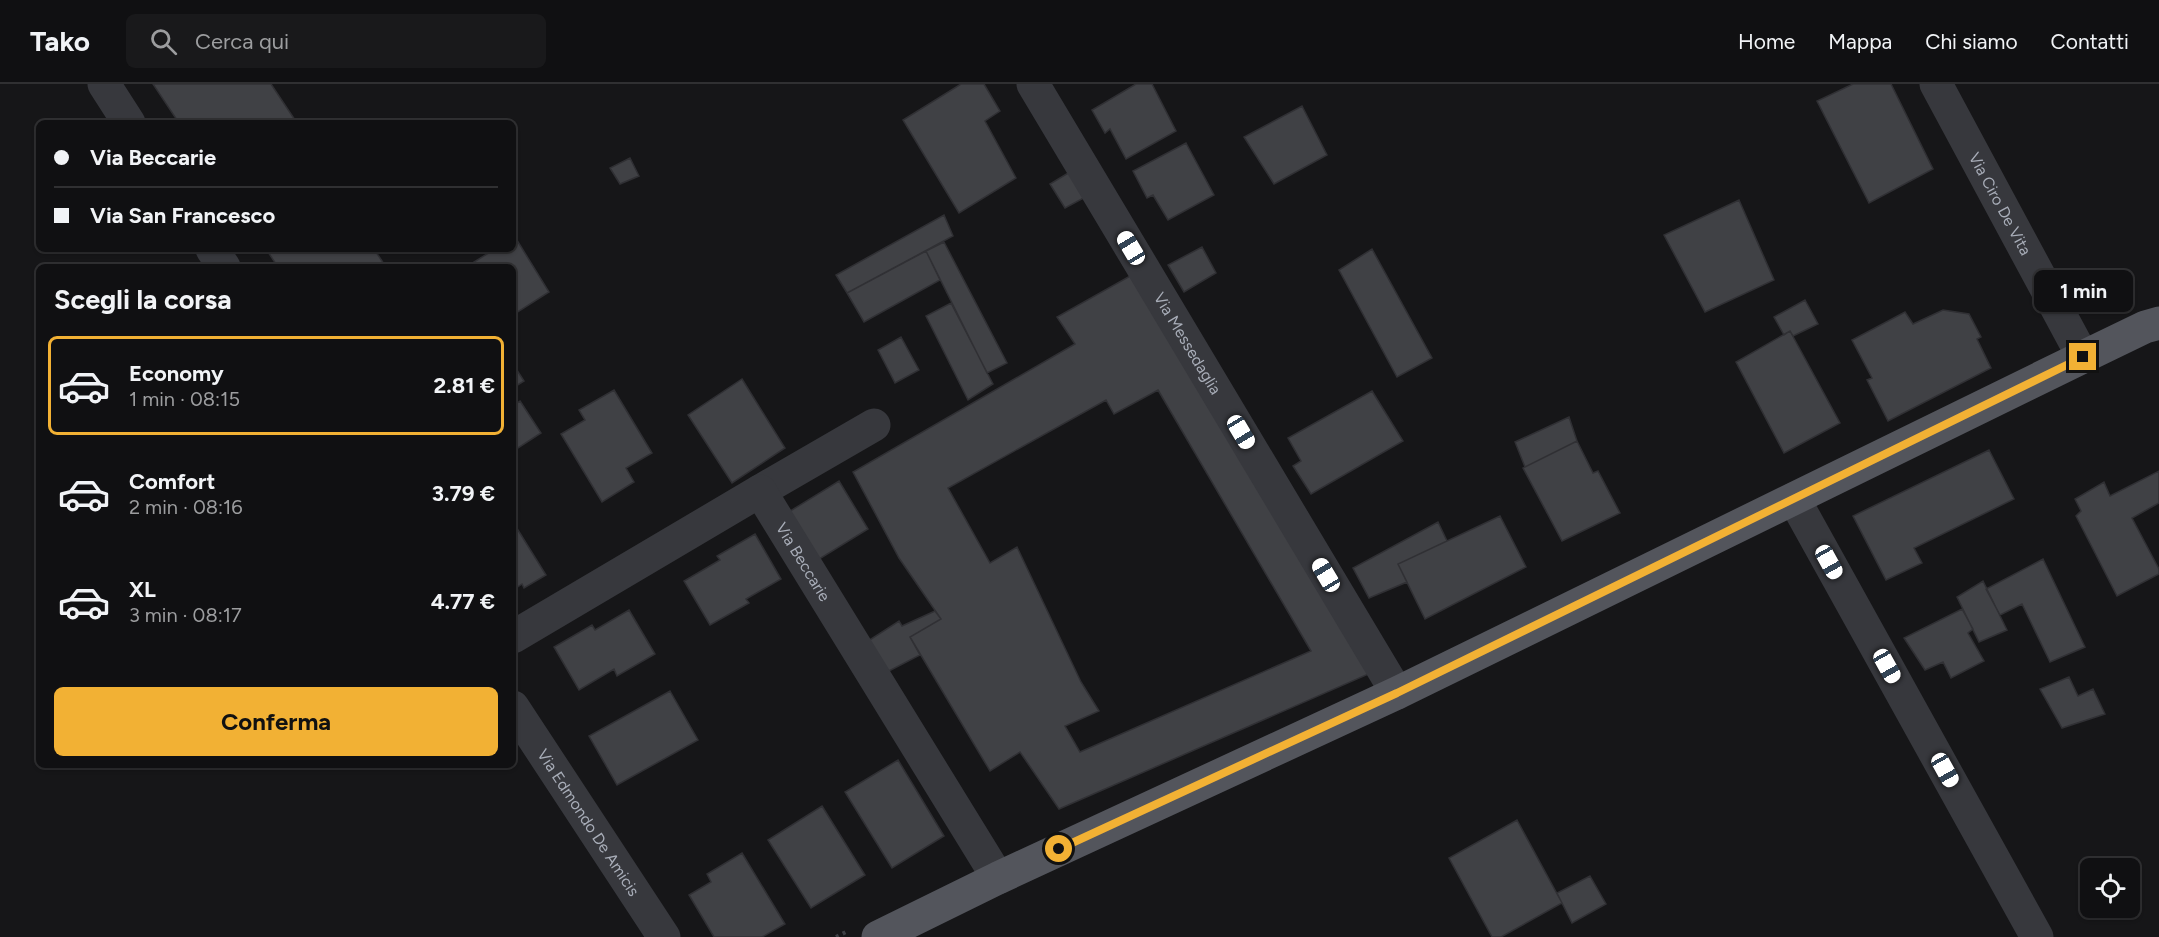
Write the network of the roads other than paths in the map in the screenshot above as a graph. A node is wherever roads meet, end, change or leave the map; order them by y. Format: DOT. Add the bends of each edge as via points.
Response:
graph roads {
  1 [pos="104,84"];
  2 [pos="1033,84"];
  3 [pos="1936,84"];
  4 [pos="127,120"];
  5 [pos="2154,322"];
  6 [pos="2083,357"];
  7 [pos="874,425"];
  8 [pos="760,491"];
  9 [pos="1794,499"];
  10 [pos="516,635"];
  11 [pos="1397,693"];
  12 [pos="516,712"];
  13 [pos="998,878"];
  14 [pos="664,937"];
  15 [pos="878,937"];
  16 [pos="2037,937"];
  1 -- 4 [label="street"];
  2 -- 11 [label="street, Via Messedaglia"];
  3 -- 6 [label="street, Via Ciro De Vita"];
  5 -- 6 [label="main road"];
  6 -- 9 [label="main road"];
  7 -- 8 [label="street"];
  8 -- 10 [label="street"];
  8 -- 13 [label="street, Via Beccarie"];
  9 -- 11 [label="main road"];
  9 -- 16 [label="street"];
  11 -- 13 [label="main road"];
  12 -- 14 [label="street, Via Edmondo De Amicis"];
  13 -- 15 [label="main road"];
}
